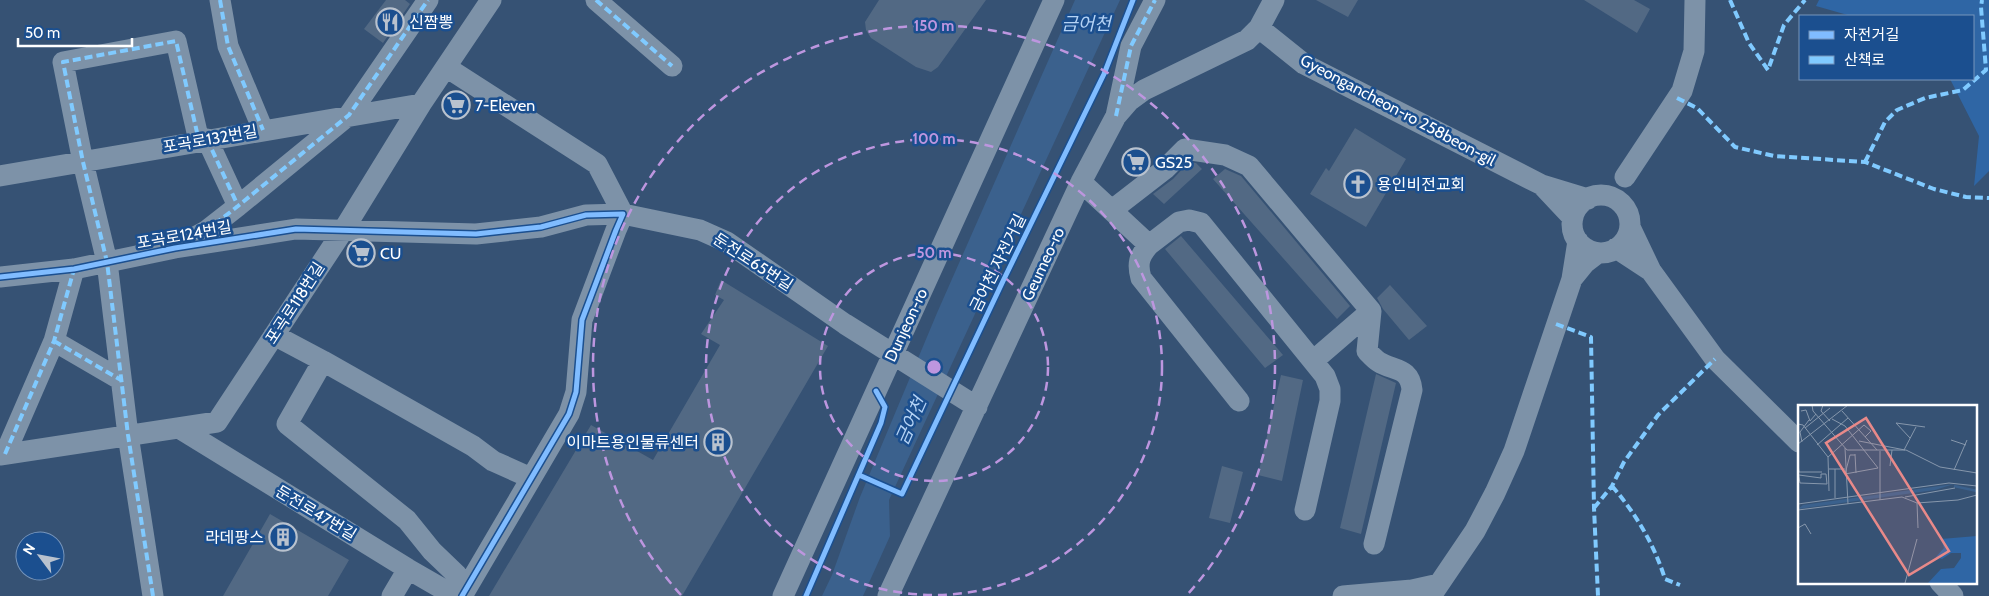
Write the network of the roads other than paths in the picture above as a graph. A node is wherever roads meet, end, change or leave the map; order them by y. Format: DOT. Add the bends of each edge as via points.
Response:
graph roads {
  1 [pos="220,0"];
  2 [pos="428,0"];
  3 [pos="491,0"];
  4 [pos="596,0"];
  5 [pos="1054,0"];
  6 [pos="1155,0"];
  7 [pos="1274,0"];
  8 [pos="1695,0"];
  9 [pos="1259,28"];
  10 [pos="672,66"];
  11 [pos="446,67"];
  12 [pos="421,104"];
  13 [pos="349,115"];
  14 [pos="1116,116"];
  15 [pos="263,130"];
  16 [pos="203,140"];
  17 [pos="83,162"];
  18 [pos="0,176"];
  19 [pos="1626,177"];
  20 [pos="1081,182"];
  21 [pos="1542,185"];
  22 [pos="1594,197"];
  23 [pos="1622,204"];
  24 [pos="238,206"];
  25 [pos="1112,210"];
  26 [pos="623,214"];
  27 [pos="1573,218"];
  28 [pos="1630,227"];
  29 [pos="344,229"];
  30 [pos="1578,241"];
  31 [pos="1149,245"];
  32 [pos="175,248"];
  33 [pos="1607,250"];
  34 [pos="106,262"];
  35 [pos="74,269"];
  36 [pos="1651,271"];
  37 [pos="0,277"];
  38 [pos="1572,279"];
  39 [pos="1371,311"];
  40 [pos="274,335"];
  41 [pos="54,341"];
  42 [pos="898,357"];
  43 [pos="323,361"];
  44 [pos="1313,361"];
  45 [pos="122,380"];
  46 [pos="1239,401"];
  47 [pos="971,404"];
  48 [pos="179,428"];
  49 [pos="128,435"];
  50 [pos="1798,441"];
  51 [pos="3,454"];
  52 [pos="531,478"];
  53 [pos="1305,510"];
  54 [pos="1374,544"];
  55 [pos="408,569"];
  56 [pos="1942,584"];
  57 [pos="1435,590"];
  58 [pos="153,596"];
  59 [pos="392,596"];
  60 [pos="456,596"];
  61 [pos="461,596"];
  62 [pos="783,596"];
  63 [pos="888,596"];
  64 [pos="1343,596"];
  65 [pos="1953,596"];
  1 -- 15 [label="street" via="228,46"];
  2 -- 13 [label="street"];
  3 -- 11 [label="street, 포곡로118번길"];
  4 -- 10 [label="street"];
  5 -- 42 [label="street, Dunjeon-ro"];
  6 -- 14 [label="street" via="1131,46"];
  7 -- 9 [label="street, Geumeo-ro"];
  8 -- 19 [label="street" via="1694,51 1682,91"];
  9 -- 14 [label="street, Geumeo-ro" via="1247,40 1144,90"];
  9 -- 21 [label="street, Gyeongancheon-ro 258beon-gil" via="1304,64"];
  11 -- 12 [label="street, 포곡로118번길"];
  11 -- 26 [label="street" via="597,164"];
  12 -- 13 [label="street, 포곡로132번길"];
  12 -- 29 [label="street, 포곡로118번길"];
  13 -- 15 [label="street, 포곡로132번길"];
  13 -- 24 [label="street"];
  14 -- 20 [label="street, Geumeo-ro"];
  15 -- 16 [label="street, 포곡로132번길"];
  16 -- 17 [label="street, 포곡로132번길"];
  16 -- 17 [label="street" via="176,41 62,62"];
  16 -- 24 [label="street"];
  17 -- 18 [label="street, 포곡로132번길"];
  17 -- 34 [label="street"];
  19 -- 22 [label="street"];
  19 -- 23 [label="street"];
  20 -- 25 [label="street"];
  20 -- 47 [label="street, Geumeo-ro"];
  21 -- 22 [label="street"];
  21 -- 27 [label="street"];
  22 -- 23 [label="street" via="1609,196"];
  22 -- 27 [label="street" via="1576,210"];
  23 -- 28 [label="street" via="1629,214"];
  24 -- 32 [label="street" via="206,231"];
  25 -- 31 [label="street"];
  25 -- 39 [label="street" via="1165,169 1185,149 1225,155 1249,166"];
  26 -- 29 [label="street, 둔전로65번길" via="586,214 541,228 476,234"];
  26 -- 42 [label="street, 둔전로65번길" via="700,230 727,242"];
  26 -- 52 [label="street" via="582,320 576,392 569,414"];
  27 -- 30 [label="street"];
  28 -- 33 [label="street" via="1624,242"];
  28 -- 36 [label="street"];
  29 -- 32 [label="street, 포곡로124번길" via="296,228"];
  29 -- 40 [label="street, 포곡로118번길"];
  30 -- 33 [label="street" via="1588,250"];
  30 -- 38 [label="street"];
  31 -- 44 [label="street" via="1179,222 1201,223"];
  31 -- 46 [label="street" via="1137,266 1141,278"];
  32 -- 34 [label="street, 포곡로124번길"];
  33 -- 36 [label="street"];
  33 -- 38 [label="street" via="1585,263"];
  34 -- 35 [label="street, 포곡로124번길"];
  34 -- 45 [label="street"];
  35 -- 37 [label="street, 포곡로124번길"];
  35 -- 41 [label="street"];
  36 -- 50 [label="street" via="1715,359"];
  38 -- 57 [label="street" via="1503,477 1475,531"];
  39 -- 44 [label="street"];
  39 -- 54 [label="street" via="1367,351 1378,362 1405,373 1411,380 1412,390"];
  40 -- 43 [label="street"];
  40 -- 48 [label="street, 포곡로118번길" via="218,422"];
  41 -- 45 [label="street"];
  41 -- 51 [label="street"];
  42 -- 47 [label="street, 둔전로65번길"];
  42 -- 62 [label="street, Dunjeon-ro"];
  43 -- 52 [label="street" via="473,446 493,461"];
  43 -- 61 [label="street" via="287,424 407,520 457,575"];
  44 -- 53 [label="street" via="1325,376 1330,401"];
  45 -- 49 [label="street"];
  47 -- 63 [label="street, Geumeo-ro"];
  48 -- 49 [label="street, 포곡로118번길"];
  48 -- 55 [label="street, 둔전로47번길"];
  49 -- 51 [label="street, 포곡로118번길"];
  49 -- 58 [label="street"];
  52 -- 61 [label="street"];
  55 -- 59 [label="street"];
  55 -- 60 [label="street, 둔전로47번길"];
  56 -- 65 [label="street"];
  57 -- 64 [label="street"];
}
